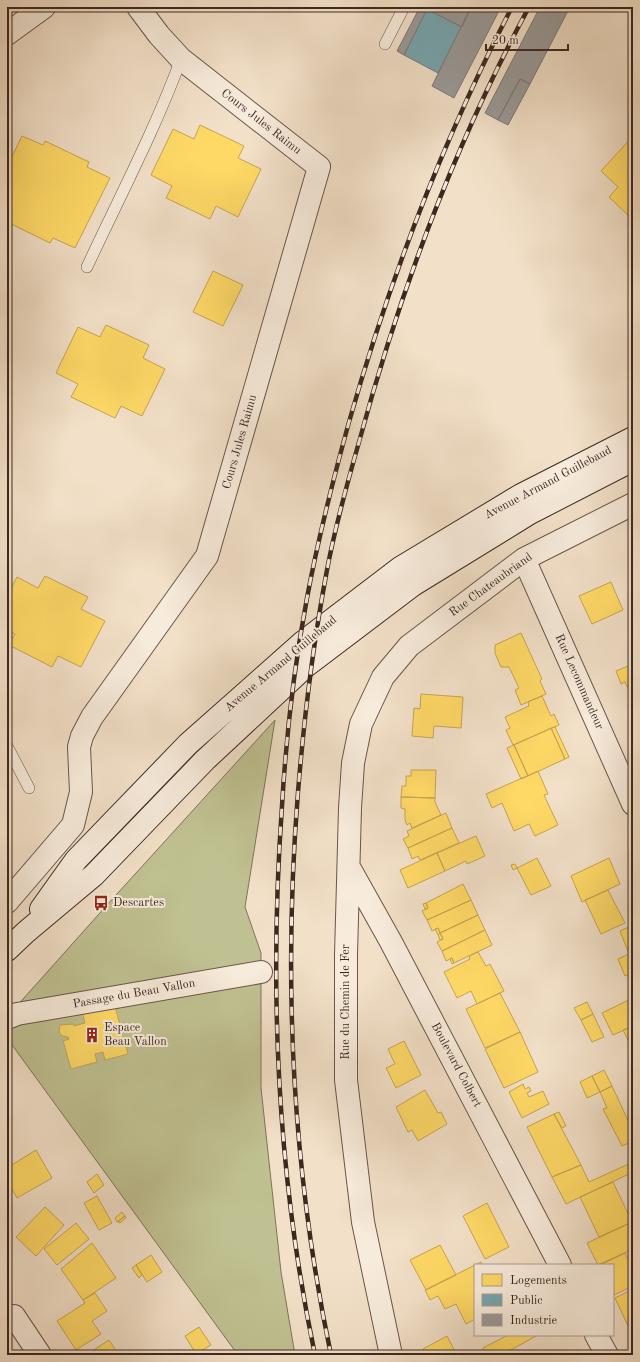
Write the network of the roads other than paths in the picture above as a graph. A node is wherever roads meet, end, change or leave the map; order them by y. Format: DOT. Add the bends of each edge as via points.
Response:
graph roads {
  1 [pos="44,7"];
  2 [pos="138,7"];
  3 [pos="404,7"];
  4 [pos="7,34"];
  5 [pos="385,44"];
  6 [pos="181,59"];
  7 [pos="86,267"];
  8 [pos="633,438"];
  9 [pos="633,460"];
  10 [pos="633,504"];
  11 [pos="524,559"];
  12 [pos="400,656"];
  13 [pos="7,746"];
  14 [pos="29,788"];
  15 [pos="633,804"];
  16 [pos="349,867"];
  17 [pos="7,902"];
  18 [pos="26,932"];
  19 [pos="7,950"];
  20 [pos="261,972"];
  21 [pos="7,1018"];
  22 [pos="559,1264"];
  23 [pos="10,1318"];
  24 [pos="597,1336"];
  25 [pos="40,1355"];
  26 [pos="391,1355"];
  27 [pos="607,1355"];
  1 -- 4 [label="street"];
  2 -- 6 [label="street, Cours Jules Raimu"];
  3 -- 5 [label="lane"];
  6 -- 7 [label="lane" via="141,152"];
  6 -- 17 [label="street, Cours Jules Raimu" via="319,167 207,556 92,717 79,747 81,792 73,825"];
  8 -- 18 [label="street, Avenue Armand Guillebaud" via="521,495 400,568 303,642 188,744 76,860"];
  9 -- 18 [label="street, Avenue Armand Guillebaud" via="530,513 413,585 306,666 205,760 94,875"];
  10 -- 11 [label="street, Rue Chateaubriand"];
  11 -- 12 [label="street, Rue Chateaubriand" via="409,646"];
  11 -- 15 [label="street, Rue Lecommandeur"];
  12 -- 16 [label="street, Rue du Chemin de Fer" via="383,677 361,724 353,763"];
  13 -- 14 [label="lane"];
  16 -- 22 [label="street, Boulevard Colbert"];
  16 -- 26 [label="street, Rue du Chemin de Fer" via="346,1080 363,1222"];
  18 -- 19 [label="street, Avenue Armand Guillebaud"];
  20 -- 21 [label="street, Passage du Beau Vallon" via="17,1014"];
  23 -- 25 [label="street"];
  24 -- 27 [label="street"];
}
